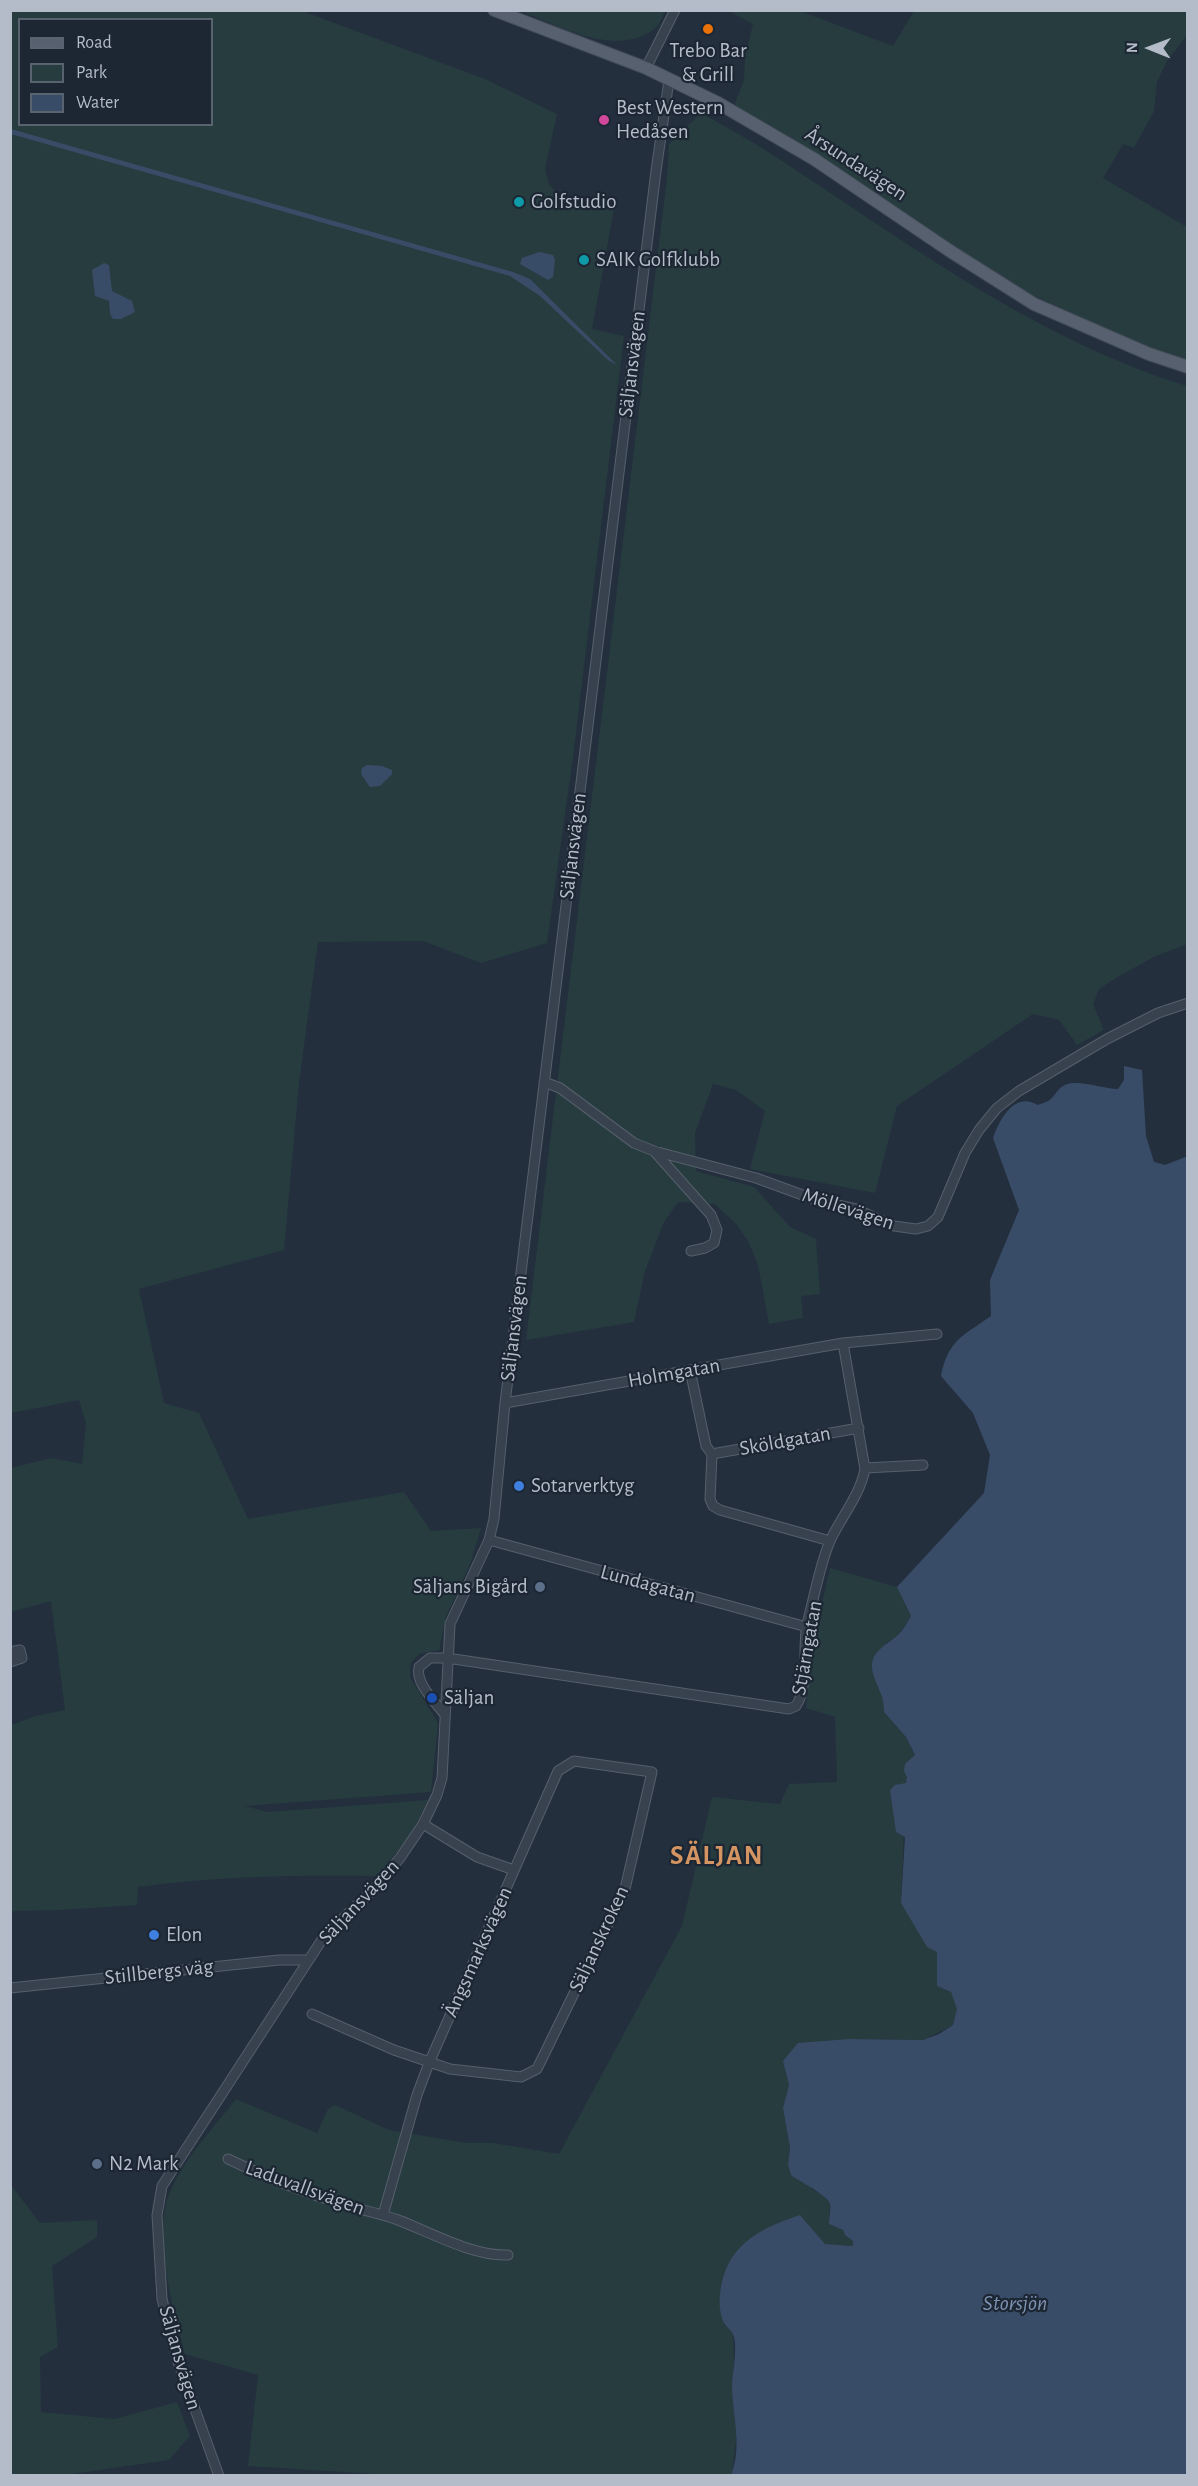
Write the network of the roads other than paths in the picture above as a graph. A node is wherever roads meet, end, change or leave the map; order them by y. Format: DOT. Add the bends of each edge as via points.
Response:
graph roads {
  1 [pos="494,10"];
  2 [pos="675,10"];
  3 [pos="646,68"];
  4 [pos="669,80"];
  5 [pos="1188,367"];
  6 [pos="1188,1003"];
  7 [pos="544,1082"];
  8 [pos="654,1151"];
  9 [pos="691,1251"];
  10 [pos="937,1334"];
  11 [pos="843,1343"];
  12 [pos="690,1370"];
  13 [pos="505,1402"];
  14 [pos="859,1428"];
  15 [pos="712,1454"];
  16 [pos="923,1465"];
  17 [pos="865,1468"];
  18 [pos="489,1540"];
  19 [pos="830,1541"];
  20 [pos="807,1627"];
  21 [pos="10,1652"];
  22 [pos="447,1658"];
  23 [pos="10,1662"];
  24 [pos="445,1715"];
  25 [pos="423,1824"];
  26 [pos="514,1870"];
  27 [pos="308,1960"];
  28 [pos="10,1988"];
  29 [pos="312,2014"];
  30 [pos="429,2063"];
  31 [pos="228,2159"];
  32 [pos="383,2215"];
  33 [pos="508,2255"];
  34 [pos="219,2475"];
  1 -- 3 [label="main road, Årsundavägen"];
  2 -- 3 [label="street"];
  3 -- 4 [label="main road, Årsundavägen"];
  4 -- 5 [label="main road, Årsundavägen" via="718,103 814,159 1034,304"];
  4 -- 7 [label="street, Säljansvägen"];
  6 -- 8 [label="street, Möllevägen" via="1158,1013 1107,1039 997,1108 965,1153 938,1217 924,1227 894,1226 856,1209"];
  7 -- 8 [label="street, Möllevägen" via="560,1088 626,1138"];
  7 -- 13 [label="street, Säljansvägen"];
  8 -- 9 [label="street" via="716,1223 714,1243"];
  10 -- 11 [label="street"];
  11 -- 12 [label="street, Holmgatan"];
  11 -- 14 [label="street, Stjärngatan"];
  12 -- 13 [label="street, Holmgatan"];
  12 -- 15 [label="street" via="706,1446"];
  13 -- 18 [label="street, Säljansvägen"];
  14 -- 15 [label="street, Sköldgatan"];
  14 -- 17 [label="street, Stjärngatan"];
  15 -- 19 [label="street" via="710,1499 716,1508"];
  16 -- 17 [label="street"];
  17 -- 19 [label="street, Stjärngatan" via="860,1488"];
  18 -- 20 [label="street, Lundagatan"];
  18 -- 22 [label="street, Säljansvägen" via="450,1624"];
  19 -- 20 [label="street, Stjärngatan"];
  20 -- 22 [label="street, Stjärngatan" via="801,1697 793,1708"];
  21 -- 23 [label="street" via="20,1650 22,1658"];
  22 -- 24 [label="street, Säljansvägen"];
  22 -- 24 [label="street" via="426,1660 418,1671 422,1684"];
  24 -- 25 [label="street, Säljansvägen" via="440,1787"];
  25 -- 26 [label="street, Ängsmarksvägen" via="477,1857"];
  25 -- 27 [label="street, Säljansvägen" via="373,1890 325,1935"];
  26 -- 30 [label="street, Ängsmarksvägen"];
  26 -- 30 [label="street, Säljanskroken" via="558,1771 574,1761 652,1772 625,1888 537,2069 515,2077"];
  27 -- 28 [label="street, Stillbergs väg"];
  27 -- 34 [label="street, Säljansvägen" via="190,2140 162,2186 159,2199 162,2299 178,2362"];
  29 -- 30 [label="street, Säljanskroken"];
  30 -- 32 [label="street, Laduvallsvägen"];
  31 -- 32 [label="street, Laduvallsvägen" via="348,2206"];
  32 -- 33 [label="street, Laduvallsvägen" via="477,2251"];
}
